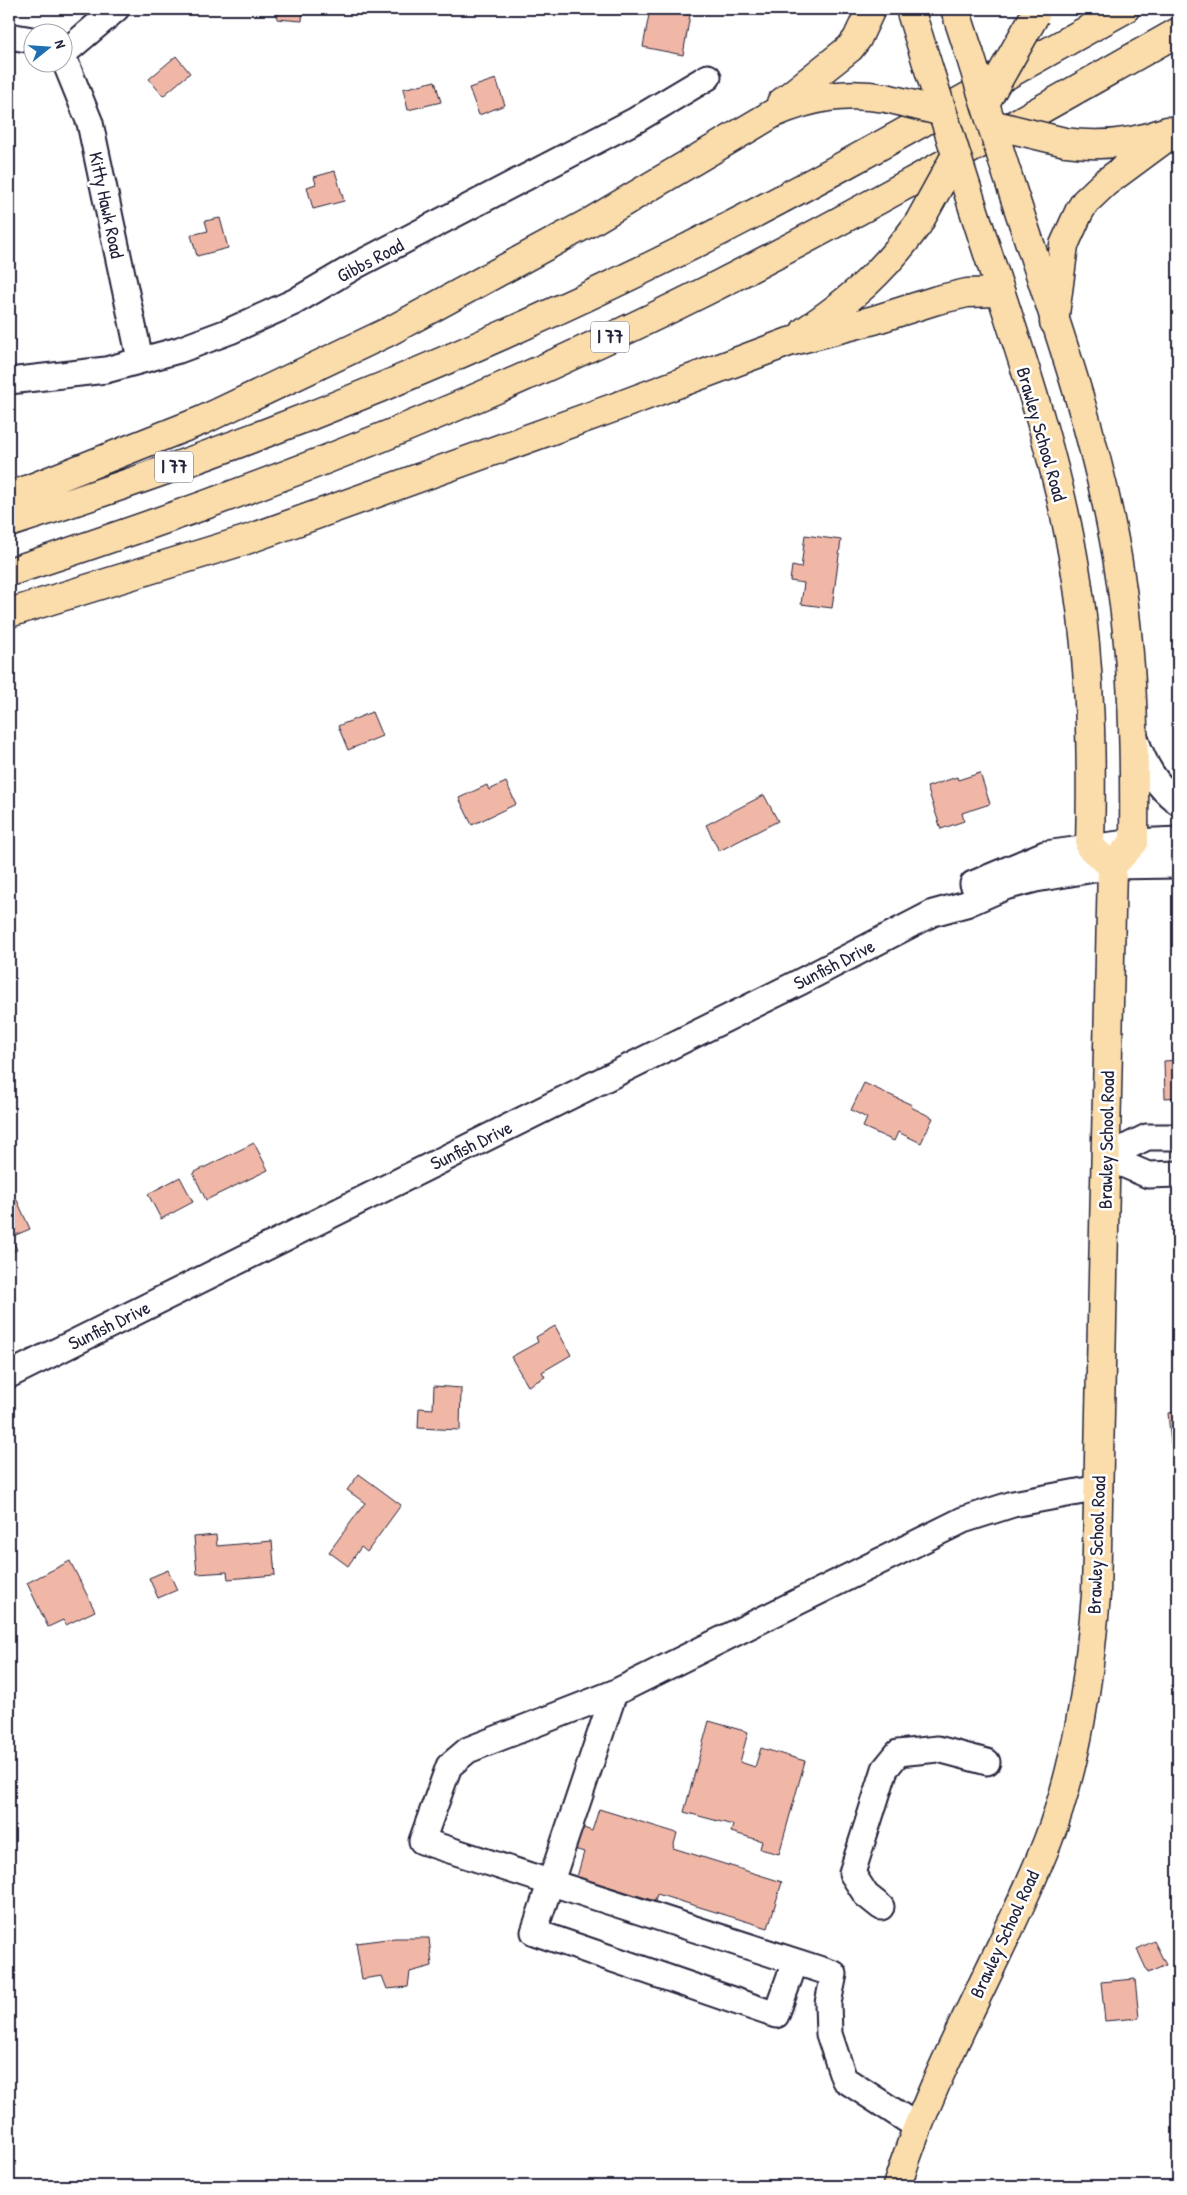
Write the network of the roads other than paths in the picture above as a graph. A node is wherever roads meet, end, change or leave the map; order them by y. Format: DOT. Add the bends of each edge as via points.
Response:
graph roads {
  1 [pos="116,9"];
  2 [pos="871,9"];
  3 [pos="910,9"];
  4 [pos="955,9"];
  5 [pos="1125,9"];
  6 [pos="1037,12"];
  7 [pos="1178,32"];
  8 [pos="72,46"];
  9 [pos="70,72"];
  10 [pos="708,77"];
  11 [pos="943,112"];
  12 [pos="984,116"];
  13 [pos="754,123"];
  14 [pos="1178,128"];
  15 [pos="956,155"];
  16 [pos="999,292"];
  17 [pos="1054,322"];
  18 [pos="789,342"];
  19 [pos="140,359"];
  20 [pos="9,381"];
  21 [pos="9,497"];
  22 [pos="9,523"];
  23 [pos="9,572"];
  24 [pos="9,613"];
  25 [pos="1134,738"];
  26 [pos="1178,802"];
  27 [pos="1178,840"];
  28 [pos="1134,842"];
  29 [pos="1090,847"];
  30 [pos="1178,865"];
  31 [pos="1112,866"];
  32 [pos="933,913"];
  33 [pos="1178,1137"];
  34 [pos="1106,1157"];
  35 [pos="1178,1174"];
  36 [pos="9,1375"];
  37 [pos="1099,1488"];
  38 [pos="614,1693"];
  39 [pos="987,1762"];
  40 [pos="550,1882"];
  41 [pos="882,1908"];
  42 [pos="795,1962"];
  43 [pos="918,2127"];
  44 [pos="897,2186"];
  1 -- 8 [label="street"];
  2 -- 13 [label="main road" via="858,39 850,48"];
  3 -- 11 [label="main road, Brawley School Road, bridge"];
  4 -- 12 [label="main road, bridge"];
  5 -- 22 [label="main road, I 77" via="769,206 512,332 247,440"];
  6 -- 12 [label="main road, bridge"];
  7 -- 23 [label="main road, I 77" via="791,247 531,374 363,446 264,484"];
  9 -- 19 [label="street, Kitty Hawk Road" via="90,123"];
  10 -- 19 [label="street, Gibbs Road" via="636,120 357,265 294,302 179,350"];
  11 -- 12 [label="main road"];
  11 -- 13 [label="main road, bridge" via="886,98 832,95 795,104"];
  11 -- 15 [label="main road, Brawley School Road, bridge"];
  12 -- 14 [label="main road, bridge" via="1065,142 1082,144 1136,141"];
  12 -- 15 [label="main road"];
  12 -- 17 [label="main road, bridge" via="1007,174"];
  13 -- 21 [label="main road" via="592,221 390,331 203,420"];
  14 -- 17 [label="main road" via="1105,183 1078,212 1064,246"];
  15 -- 16 [label="main road, Brawley School Road, bridge"];
  15 -- 18 [label="main road, bridge" via="918,224 891,260 863,289"];
  16 -- 18 [label="main road" via="967,293 937,300"];
  16 -- 29 [label="main road, Brawley School Road" via="1050,454 1077,579 1090,707"];
  17 -- 25 [label="main road" via="1092,443 1112,532 1128,638"];
  18 -- 24 [label="main road" via="246,540"];
  19 -- 20 [label="street, Gibbs Road" via="106,370"];
  25 -- 26 [label="street" via="1150,773"];
  25 -- 28 [label="main road"];
  27 -- 28 [label="street, Sunfish Drive"];
  28 -- 29 [label="street, Sunfish Drive"];
  28 -- 31 [label="main road"];
  29 -- 31 [label="main road"];
  29 -- 32 [label="street, Sunfish Drive" via="1045,854 1005,869 960,890"];
  30 -- 31 [label="street, Sunfish Drive"];
  31 -- 32 [label="street, Sunfish Drive" via="1020,882 966,904"];
  31 -- 34 [label="main road, Brawley School Road"];
  32 -- 36 [label="street, Sunfish Drive"];
  33 -- 34 [label="street" via="1146,1137"];
  34 -- 35 [label="street" via="1148,1175"];
  34 -- 37 [label="main road, Brawley School Road"];
  37 -- 38 [label="street" via="1013,1504 963,1520"];
  37 -- 43 [label="main road, Brawley School Road" via="1096,1595 1089,1679 1066,1780 1047,1841 1019,1908 962,2025"];
  38 -- 40 [label="street"];
  38 -- 40 [label="street" via="468,1750 449,1766 422,1841"];
  39 -- 41 [label="street" via="938,1749 898,1753 885,1769 852,1873 866,1895"];
  40 -- 42 [label="street"];
  40 -- 42 [label="street" via="534,1932 776,2015"];
  42 -- 43 [label="street" via="834,1974 828,2003 829,2034 844,2079"];
  43 -- 44 [label="main road, Brawley School Road"];
}
